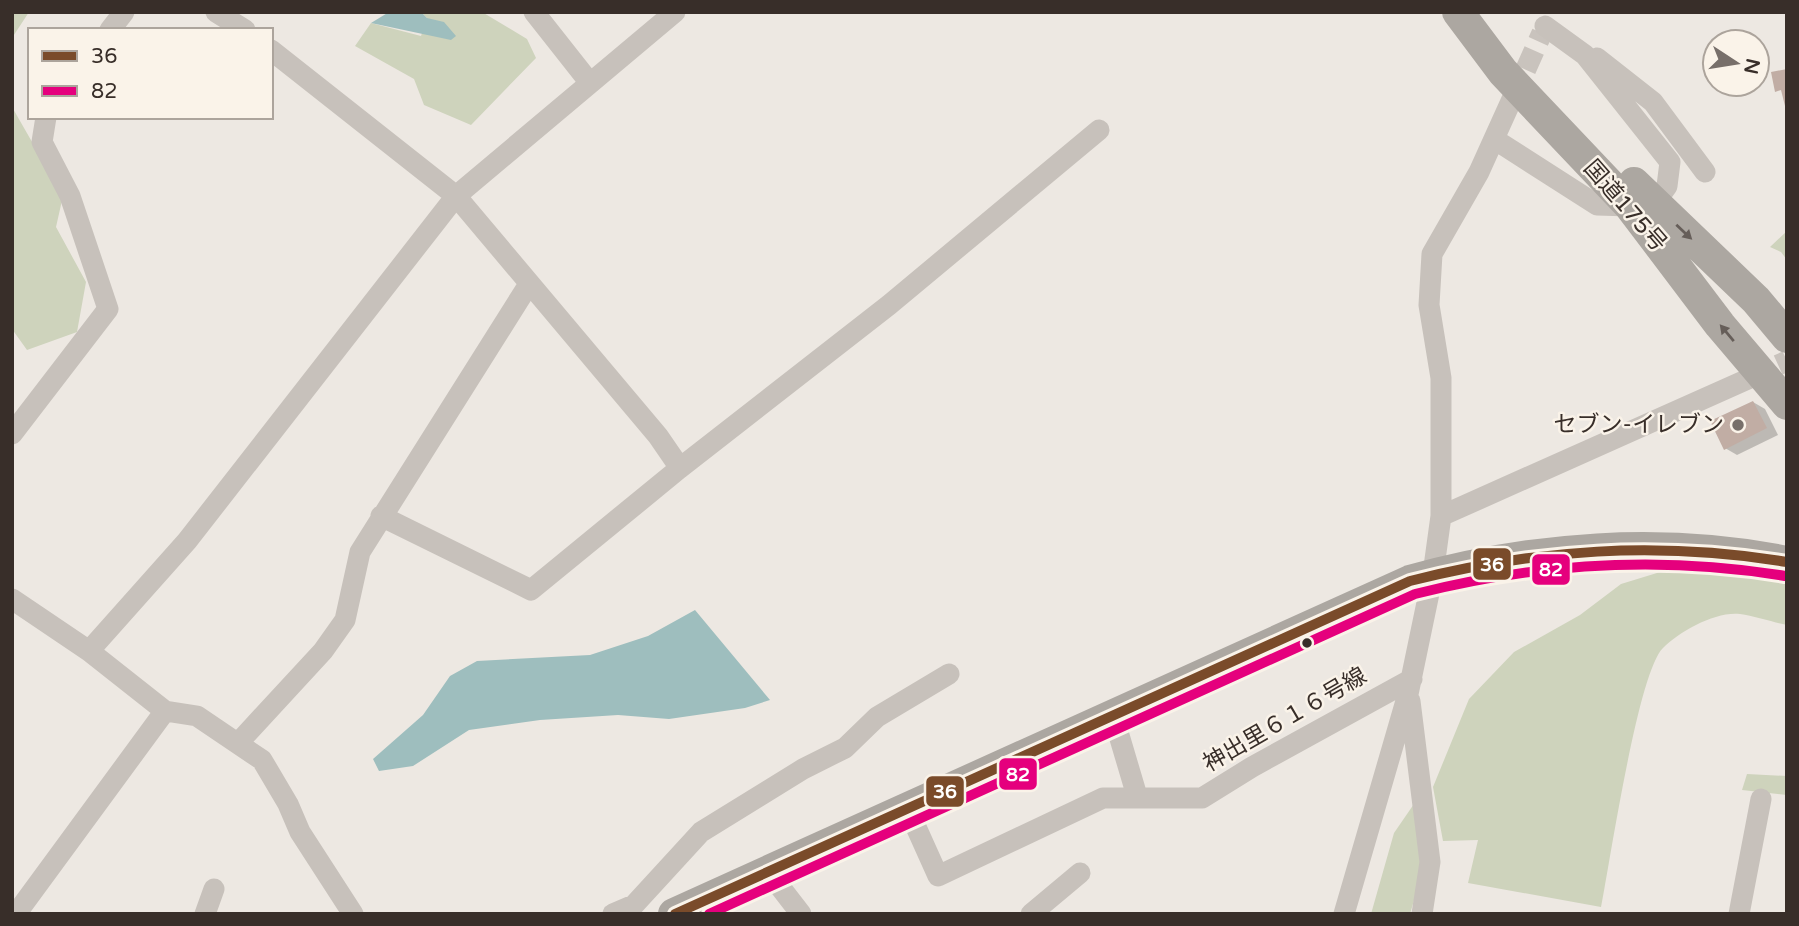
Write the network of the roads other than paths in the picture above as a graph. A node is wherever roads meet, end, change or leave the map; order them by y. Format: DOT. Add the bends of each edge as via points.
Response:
graph roads {
  1 [pos="124,12"];
  2 [pos="216,12"];
  3 [pos="534,12"];
  4 [pos="675,12"];
  5 [pos="1459,12"];
  6 [pos="1546,24"];
  7 [pos="112,28"];
  8 [pos="242,28"];
  9 [pos="273,52"];
  10 [pos="1585,55"];
  11 [pos="590,83"];
  12 [pos="1512,99"];
  13 [pos="46,119"];
  14 [pos="1099,130"];
  15 [pos="1494,139"];
  16 [pos="1705,172"];
  17 [pos="456,196"];
  18 [pos="1642,205"];
  19 [pos="529,284"];
  20 [pos="1787,337"];
  21 [pos="1748,379"];
  22 [pos="1787,404"];
  23 [pos="12,434"];
  24 [pos="680,468"];
  25 [pos="381,516"];
  26 [pos="1441,516"];
  27 [pos="1787,562"];
  28 [pos="1433,574"];
  29 [pos="12,598"];
  30 [pos="89,651"];
  31 [pos="949,674"];
  32 [pos="1410,686"];
  33 [pos="166,711"];
  34 [pos="1113,715"];
  35 [pos="239,743"];
  36 [pos="1137,796"];
  37 [pos="1761,799"];
  38 [pos="907,807"];
  39 [pos="767,870"];
  40 [pos="1080,873"];
  41 [pos="214,889"];
  42 [pos="1038,912"];
  43 [pos="677,913"];
  44 [pos="16,914"];
  45 [pos="205,914"];
  46 [pos="353,914"];
  47 [pos="613,914"];
  48 [pos="801,914"];
  49 [pos="1344,914"];
  50 [pos="1422,914"];
  51 [pos="1739,914"];
  1 -- 7 [label="street"];
  2 -- 8 [label="street"];
  3 -- 11 [label="street"];
  4 -- 11 [label="street"];
  5 -- 18 [label="highway, 国道175号" via="1503,72"];
  6 -- 10 [label="street"];
  9 -- 17 [label="street"];
  10 -- 16 [label="street" via="1600,59 1653,102"];
  10 -- 18 [label="street" via="1670,162 1668,186"];
  11 -- 17 [label="street"];
  12 -- 15 [label="street"];
  13 -- 23 [label="street" via="42,142 70,196 108,309"];
  14 -- 24 [label="street" via="889,305"];
  15 -- 18 [label="street" via="1597,205"];
  15 -- 26 [label="street" via="1432,254 1429,305 1441,378"];
  17 -- 19 [label="street"];
  17 -- 30 [label="street" via="187,541"];
  18 -- 20 [label="highway, 国道175号, one-way" via="1756,300"];
  22 -- 18 [label="highway, 国道175号, one-way" via="1720,325"];
  19 -- 24 [label="street" via="659,436"];
  19 -- 25 [label="street"];
  21 -- 26 [label="street"];
  24 -- 25 [label="street" via="531,590"];
  25 -- 35 [label="street" via="360,552 345,620 323,651"];
  26 -- 28 [label="street"];
  27 -- 28 [label="highway" via="1677,549 1606,549 1512,558"];
  28 -- 32 [label="street"];
  28 -- 34 [label="highway"];
  29 -- 30 [label="street"];
  30 -- 33 [label="street"];
  31 -- 47 [label="street" via="877,717 845,748 701,832 634,905"];
  32 -- 36 [label="street, 神出里６１６号線" via="1202,798"];
  32 -- 49 [label="street"];
  32 -- 50 [label="street" via="1430,862"];
  33 -- 35 [label="street" via="197,716"];
  33 -- 44 [label="street"];
  34 -- 36 [label="street"];
  34 -- 38 [label="highway"];
  35 -- 46 [label="street" via="262,760 300,832"];
  36 -- 38 [label="street, 神出里６１６号線" via="1103,798 937,876"];
  37 -- 51 [label="street"];
  38 -- 39 [label="highway"];
  39 -- 43 [label="highway"];
  39 -- 48 [label="street"];
  40 -- 42 [label="street"];
  41 -- 45 [label="street"];
}
